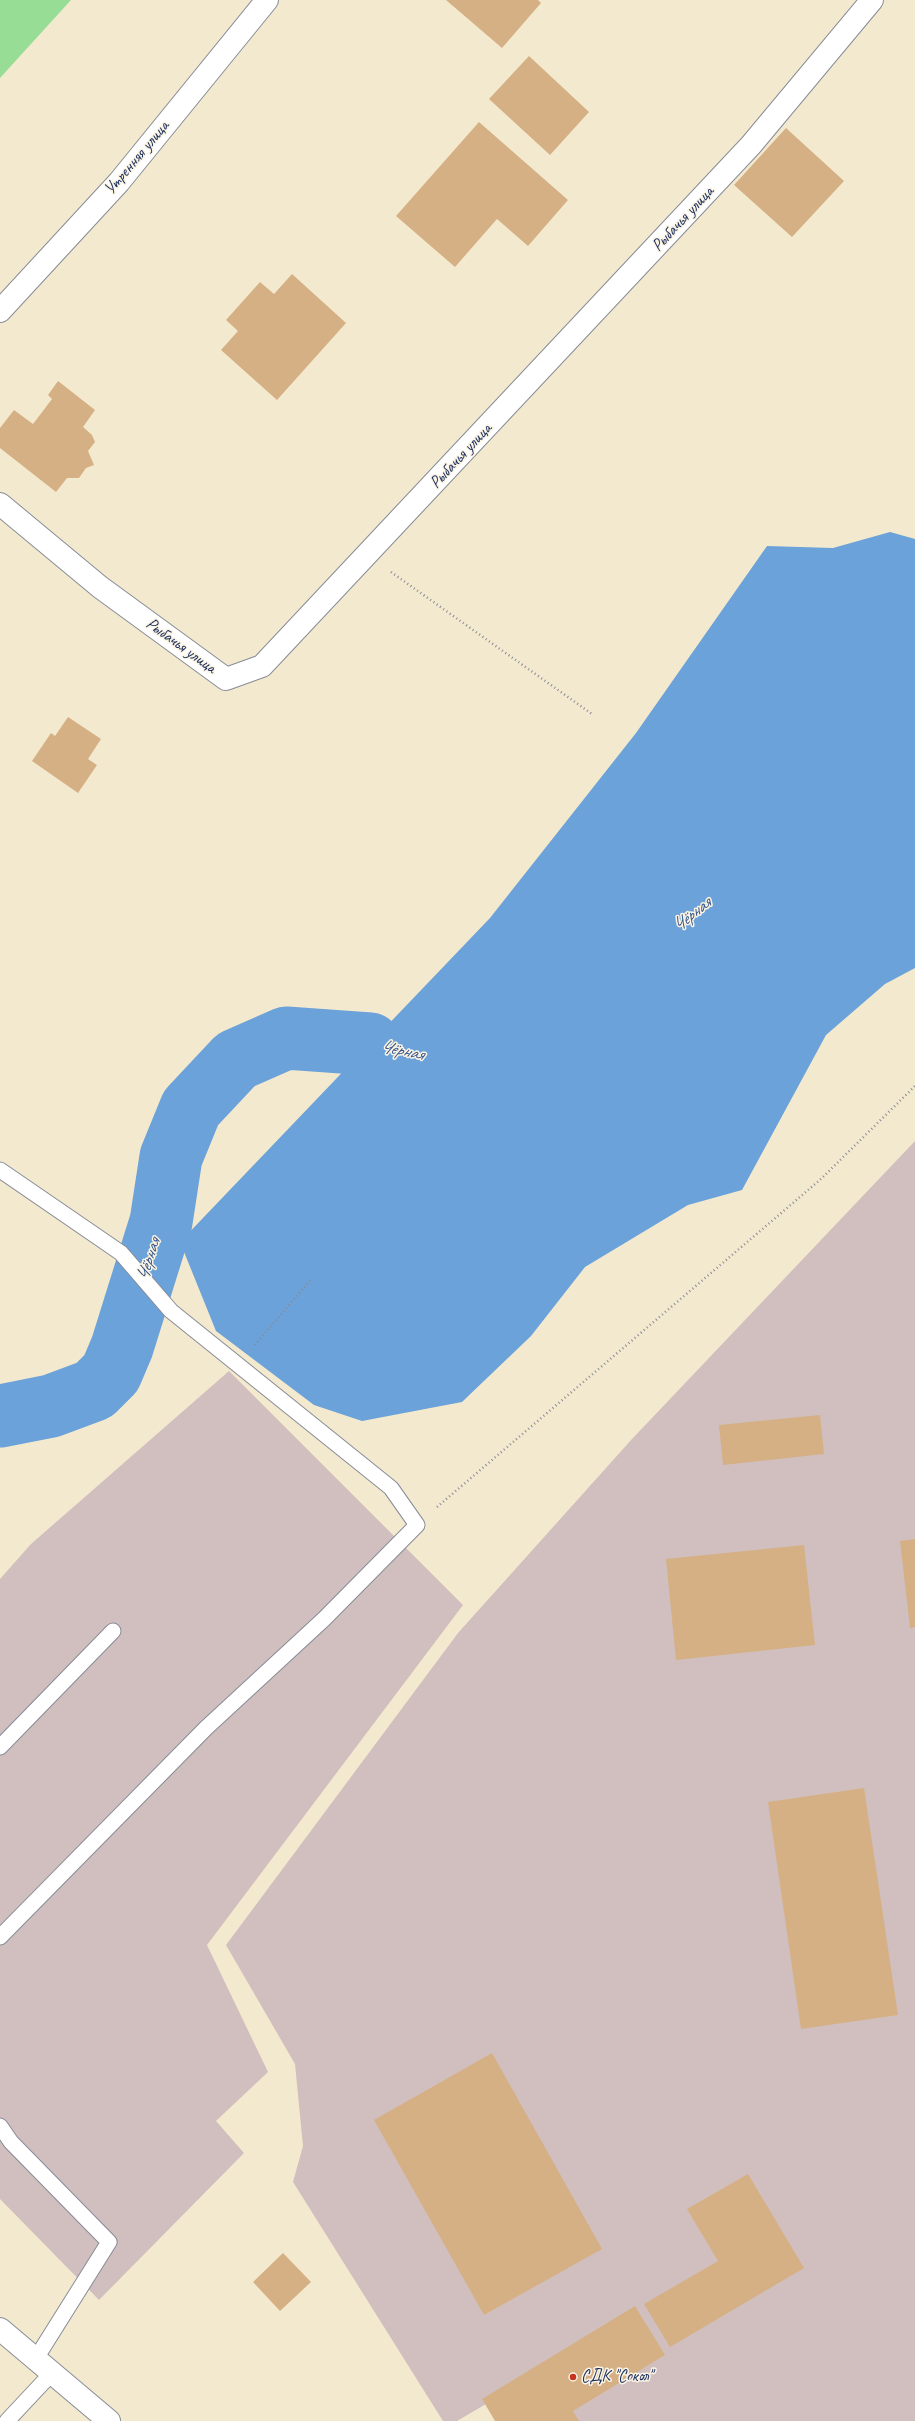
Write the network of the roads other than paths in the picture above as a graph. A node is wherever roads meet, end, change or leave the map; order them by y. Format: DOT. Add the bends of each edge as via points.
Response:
graph roads {
  1 [pos="267,0"];
  2 [pos="872,0"];
  3 [pos="0,311"];
  4 [pos="0,504"];
  5 [pos="0,1170"];
  6 [pos="113,1631"];
  7 [pos="0,1747"];
  8 [pos="0,1937"];
  9 [pos="0,2126"];
  10 [pos="0,2329"];
  11 [pos="35,2360"];
  12 [pos="51,2374"];
  13 [pos="7,2421"];
  14 [pos="110,2421"];
  1 -- 3 [label="street, Утренняя улица" via="118,182"];
  2 -- 4 [label="street, Рыбачья улица" via="752,145 262,666 226,679 100,587"];
  5 -- 8 [label="lane" via="121,1254 171,1311 391,1488 417,1525 324,1619 200,1734"];
  6 -- 7 [label="lane"];
  9 -- 11 [label="lane" via="11,2142 109,2242"];
  10 -- 11 [label="street"];
  11 -- 12 [label="street"];
  12 -- 13 [label="lane"];
  12 -- 14 [label="street"];
}
